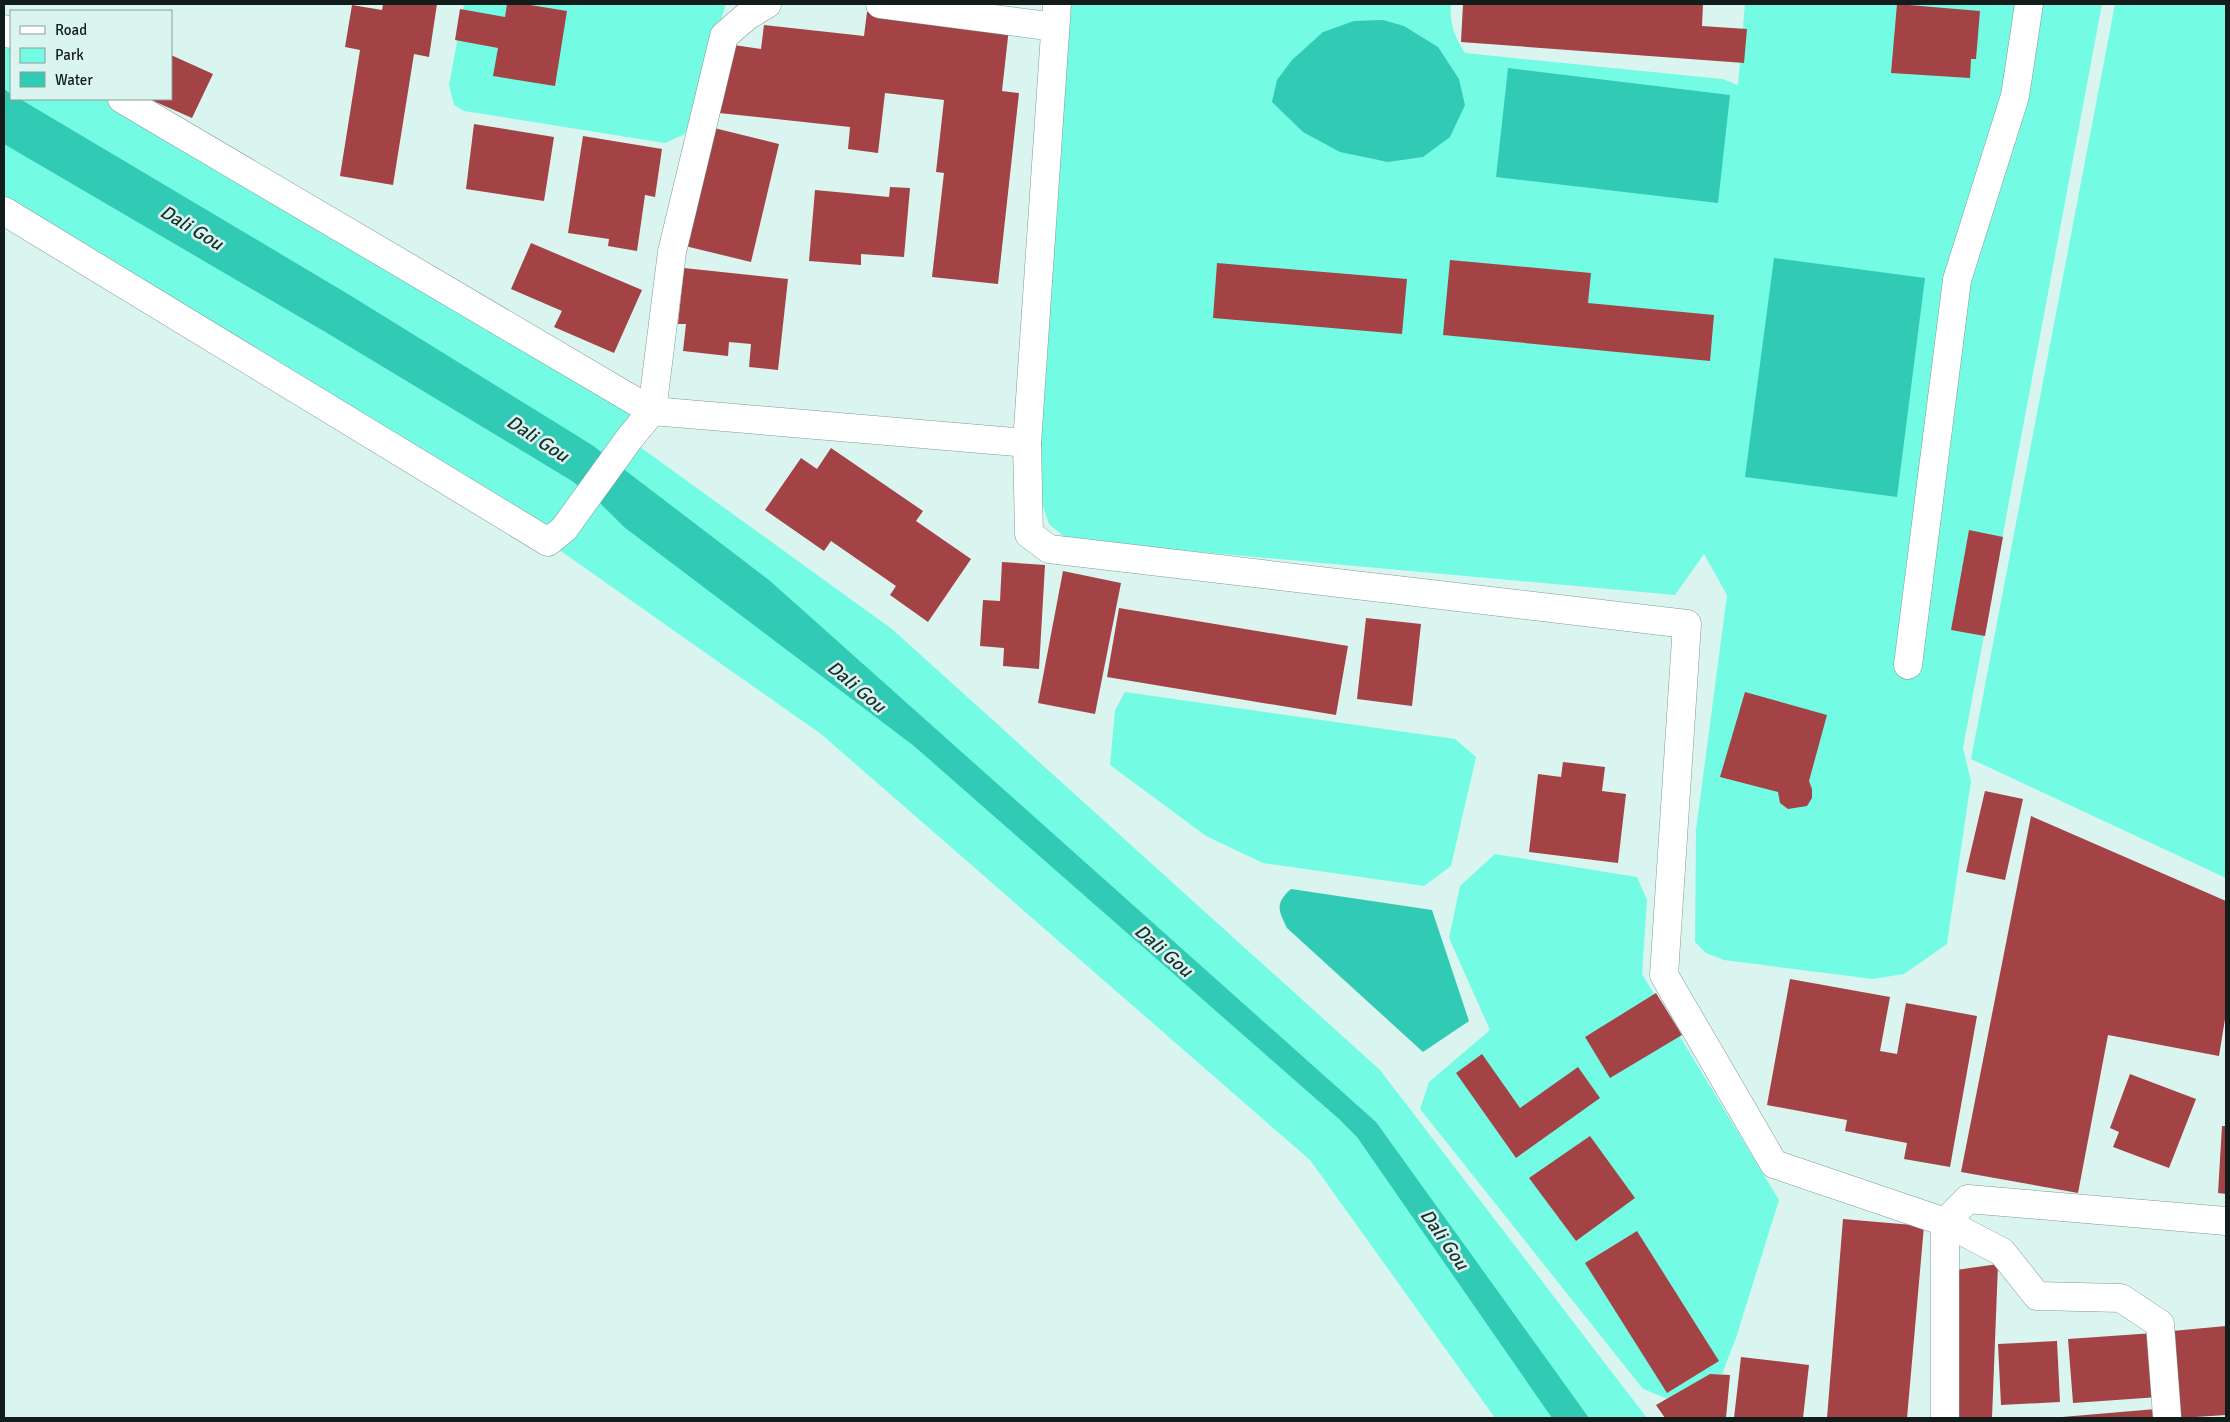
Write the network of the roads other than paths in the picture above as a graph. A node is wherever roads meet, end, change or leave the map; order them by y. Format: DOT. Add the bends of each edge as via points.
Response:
graph roads {
  1 [pos="767,4"];
  2 [pos="880,4"];
  3 [pos="2029,4"];
  4 [pos="1056,16"];
  5 [pos="124,100"];
  6 [pos="4,211"];
  7 [pos="652,411"];
  8 [pos="1027,443"];
  9 [pos="1908,665"];
  10 [pos="2226,1221"];
  11 [pos="1944,1222"];
  12 [pos="2167,1416"];
  13 [pos="1945,1418"];
  1 -- 7 [label="street" via="724,36 672,252"];
  2 -- 4 [label="street"];
  3 -- 9 [label="street" via="2014,96 1957,280"];
  4 -- 8 [label="street"];
  5 -- 7 [label="street"];
  6 -- 7 [label="street" via="548,542 564,529"];
  7 -- 8 [label="street"];
  8 -- 11 [label="street" via="1029,534 1049,549 1687,624 1664,975 1774,1164"];
  10 -- 11 [label="street" via="1968,1199"];
  11 -- 12 [label="street" via="2002,1252 2037,1296 2121,1298 2160,1324"];
  11 -- 13 [label="street"];
}
